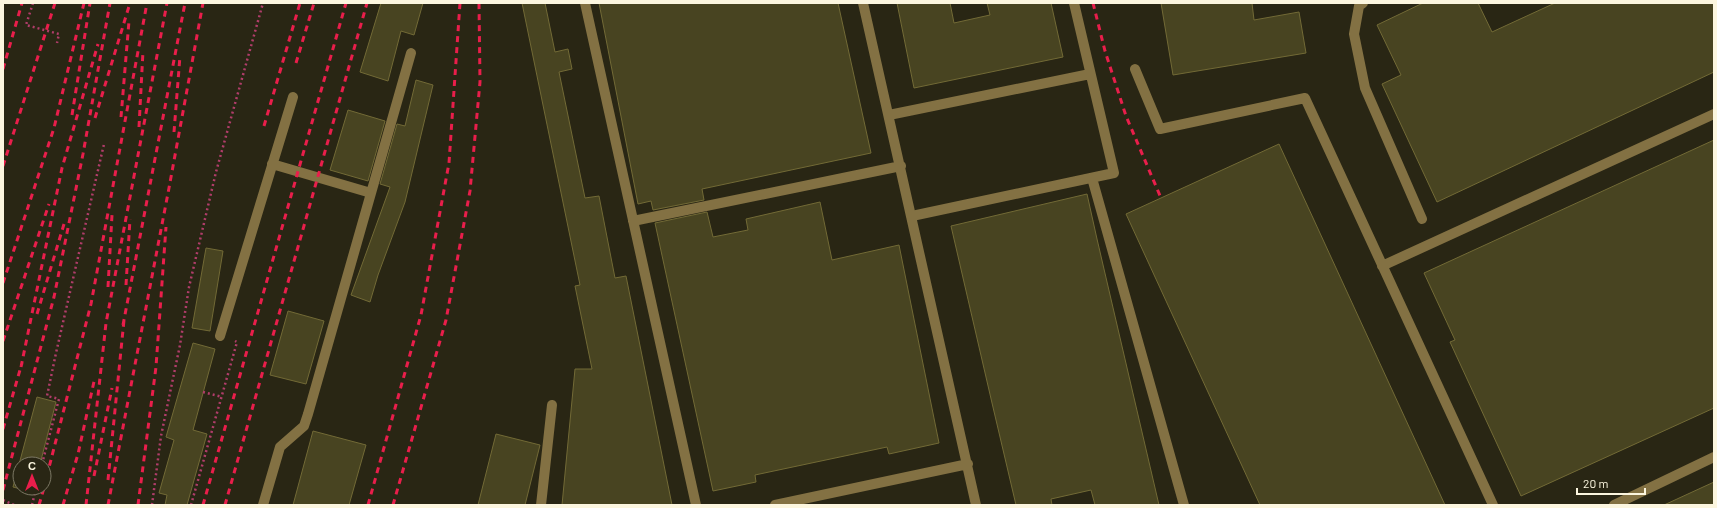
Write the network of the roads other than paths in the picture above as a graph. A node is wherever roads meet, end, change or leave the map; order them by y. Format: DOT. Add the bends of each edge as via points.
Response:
graph roads {
  1 [pos="584,3"];
  2 [pos="863,3"];
  3 [pos="1074,3"];
  4 [pos="1363,3"];
  5 [pos="411,53"];
  6 [pos="1135,69"];
  7 [pos="1090,74"];
  8 [pos="293,97"];
  9 [pos="1714,114"];
  10 [pos="889,115"];
  11 [pos="272,164"];
  12 [pos="901,166"];
  13 [pos="1092,178"];
  14 [pos="371,193"];
  15 [pos="912,216"];
  16 [pos="1422,219"];
  17 [pos="633,221"];
  18 [pos="1382,266"];
  19 [pos="220,336"];
  20 [pos="552,405"];
  21 [pos="1714,457"];
  22 [pos="968,464"];
  23 [pos="263,505"];
  24 [pos="541,505"];
  25 [pos="696,505"];
  26 [pos="776,505"];
  27 [pos="976,505"];
  28 [pos="1184,505"];
  29 [pos="1493,505"];
  30 [pos="1614,505"];
  1 -- 17 [label="lane"];
  2 -- 10 [label="lane"];
  3 -- 7 [label="lane"];
  4 -- 16 [label="lane" via="1359,6 1354,34 1365,88"];
  5 -- 14 [label="lane"];
  6 -- 18 [label="lane" via="1160,129 1305,98"];
  7 -- 10 [label="lane"];
  7 -- 13 [label="lane" via="1114,173"];
  8 -- 11 [label="lane"];
  9 -- 18 [label="lane"];
  10 -- 12 [label="lane"];
  11 -- 14 [label="lane"];
  11 -- 19 [label="lane"];
  12 -- 15 [label="lane"];
  12 -- 17 [label="lane"];
  13 -- 15 [label="lane"];
  13 -- 28 [label="lane"];
  14 -- 23 [label="lane" via="304,426 280,447"];
  15 -- 22 [label="lane"];
  17 -- 25 [label="lane"];
  18 -- 29 [label="lane"];
  20 -- 24 [label="lane"];
  21 -- 30 [label="lane"];
  22 -- 26 [label="lane"];
  22 -- 27 [label="lane"];
}
